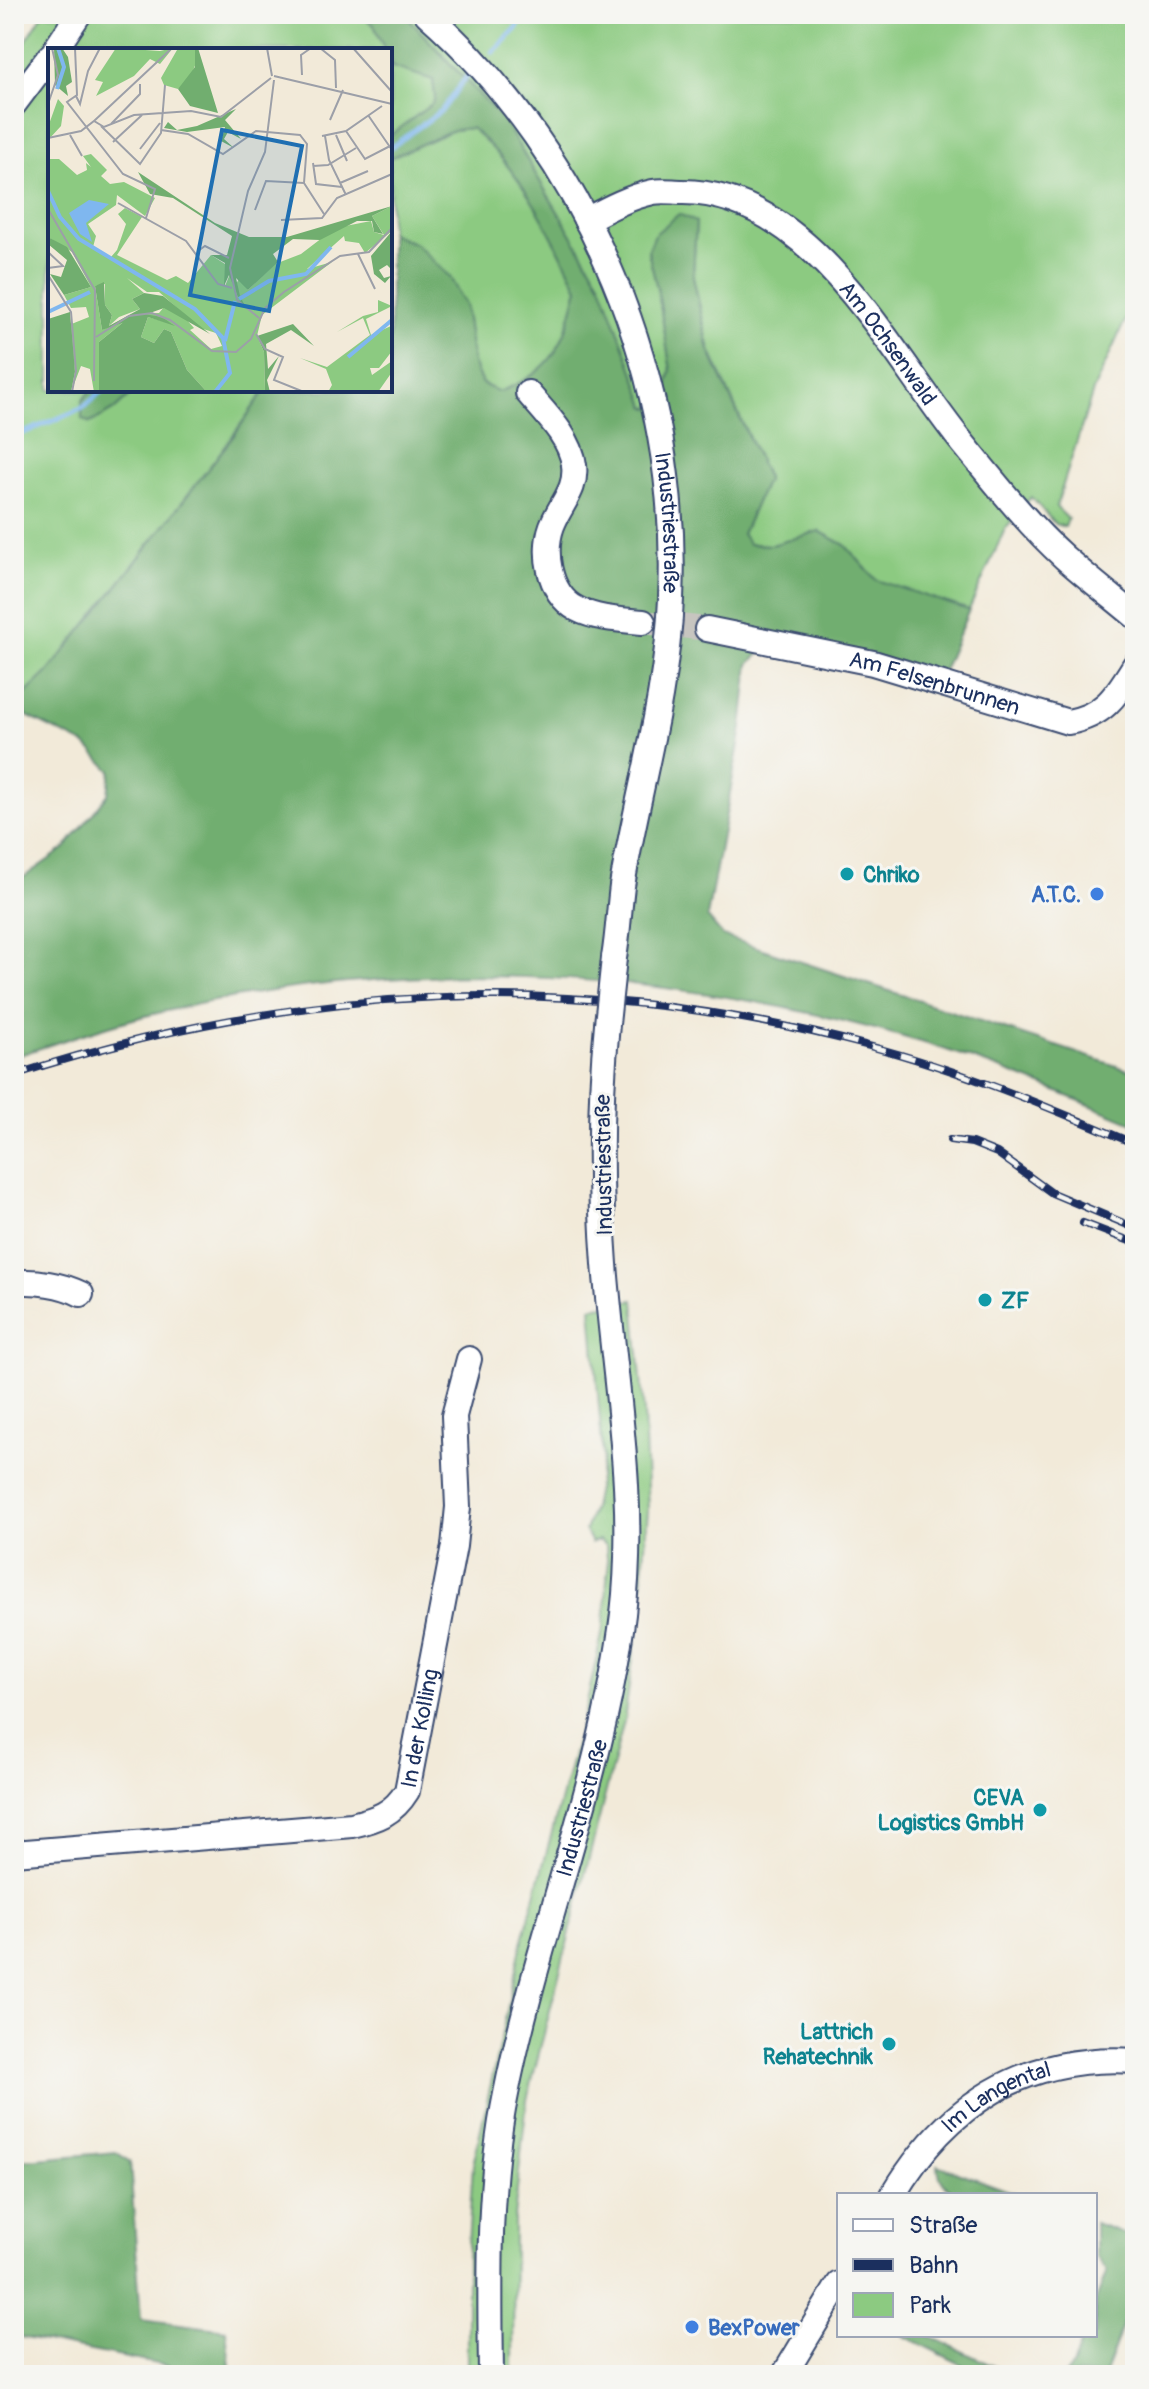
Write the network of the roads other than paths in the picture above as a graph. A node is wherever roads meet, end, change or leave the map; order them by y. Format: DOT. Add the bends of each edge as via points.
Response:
graph roads {
  1 [pos="79,14"];
  2 [pos="427,14"];
  3 [pos="56,48"];
  4 [pos="48,59"];
  5 [pos="14,104"];
  6 [pos="586,220"];
  7 [pos="528,393"];
  8 [pos="1135,616"];
  9 [pos="643,622"];
  10 [pos="707,629"];
  11 [pos="1135,665"];
  12 [pos="14,1283"];
  13 [pos="81,1294"];
  14 [pos="469,1359"];
  15 [pos="14,1853"];
  16 [pos="1135,2061"];
  17 [pos="894,2193"];
  18 [pos="837,2287"];
  19 [pos="491,2375"];
  20 [pos="784,2375"];
  1 -- 3 [label="street"];
  2 -- 6 [label="street, Industriestraße" via="512,105"];
  4 -- 5 [label="street"];
  6 -- 8 [label="street, Am Ochsenwald" via="654,192 702,192 742,202 788,229 875,323 959,439 1013,501 1064,556"];
  6 -- 19 [label="street, Industriestraße, bridge" via="628,314 653,398 667,484 671,598 665,671 622,888 599,1144 605,1266 626,1461 623,1610 595,1760 506,2094 492,2200"];
  7 -- 9 [label="street" via="561,434 574,461 575,483 547,543 556,585 574,607"];
  10 -- 11 [label="street, Am Felsenbrunnen" via="873,663 1068,722 1085,719 1111,702"];
  12 -- 13 [label="street" via="70,1288"];
  14 -- 15 [label="street, In der Kolling" via="454,1416 454,1546 407,1791 398,1805 381,1818 352,1825"];
  16 -- 17 [label="street, Im Langental" via="1111,2059 1034,2071 1000,2087 937,2133"];
  18 -- 20 [label="street"];
}
